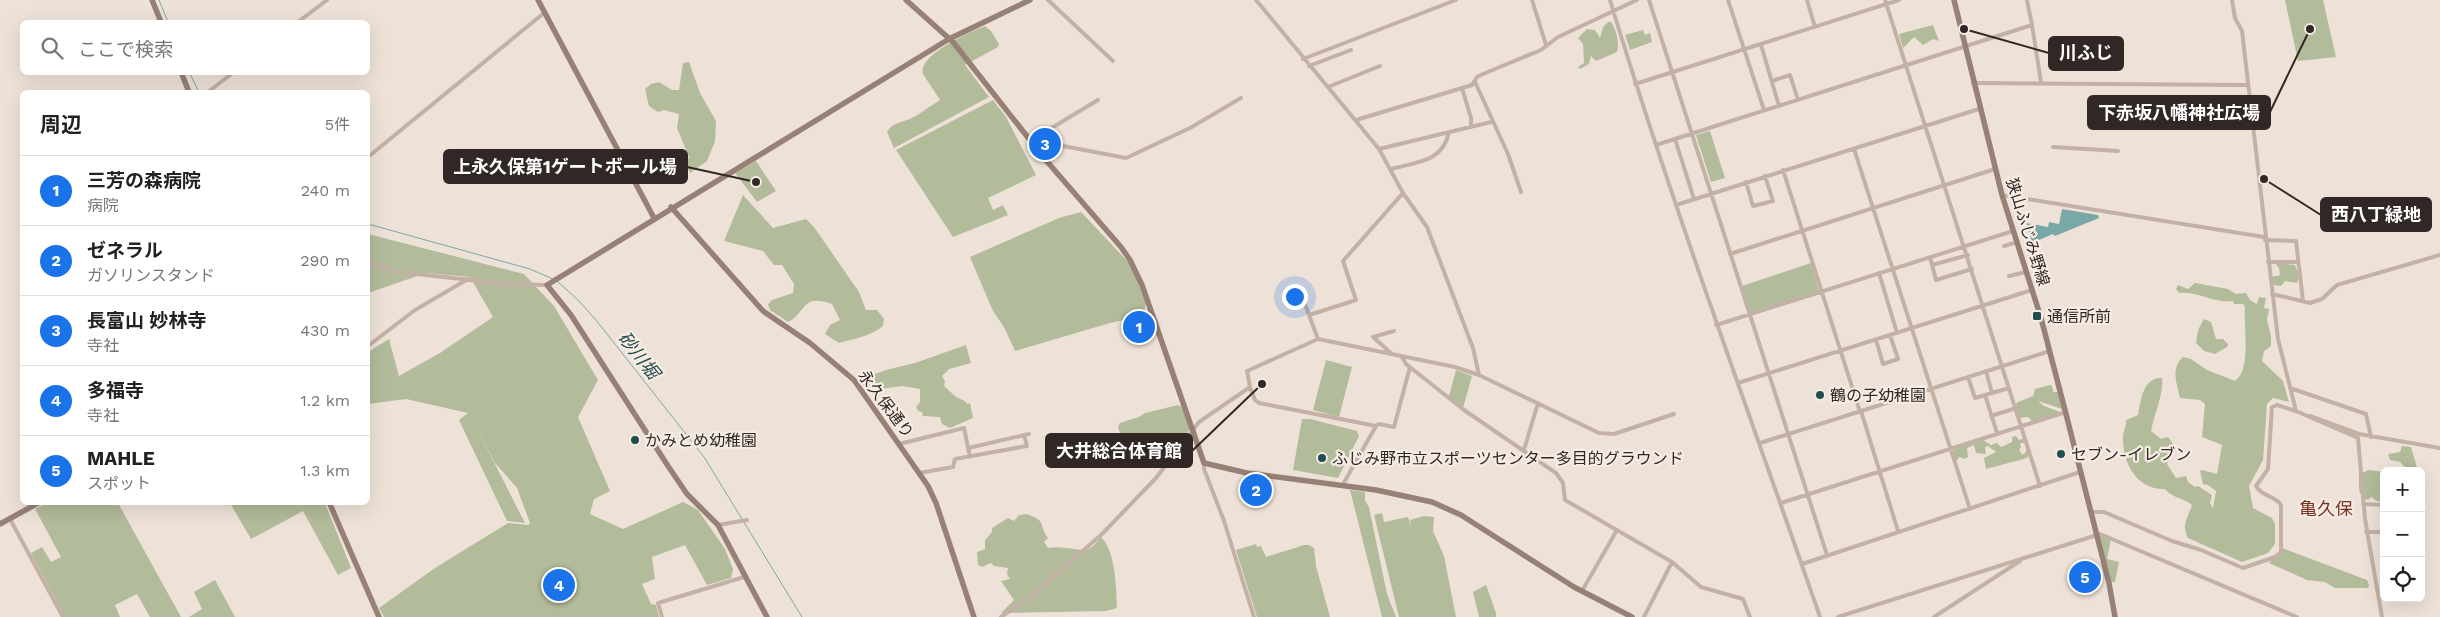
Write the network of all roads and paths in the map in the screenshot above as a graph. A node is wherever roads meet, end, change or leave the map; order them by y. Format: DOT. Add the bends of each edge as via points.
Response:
graph roads {
  1 [pos="152,0"];
  2 [pos="327,0"];
  3 [pos="538,0"];
  4 [pos="906,0"];
  5 [pos="1030,0"];
  6 [pos="1048,0"];
  7 [pos="1256,0"];
  8 [pos="1456,0"];
  9 [pos="1532,0"];
  10 [pos="1610,0"];
  11 [pos="1637,0"];
  12 [pos="1648,0"];
  13 [pos="1728,0"];
  14 [pos="1807,0"];
  15 [pos="1899,0"];
  16 [pos="1954,0"];
  17 [pos="2027,0"];
  18 [pos="2232,0"];
  19 [pos="1886,2"];
  20 [pos="1614,12"];
  21 [pos="544,13"];
  22 [pos="160,20"];
  23 [pos="301,20"];
  24 [pos="2032,25"];
  25 [pos="1816,27"];
  26 [pos="949,39"];
  27 [pos="1546,45"];
  28 [pos="1761,45"];
  29 [pos="1965,47"];
  30 [pos="1351,50"];
  31 [pos="1744,50"];
  32 [pos="1303,59"];
  33 [pos="1113,61"];
  34 [pos="1906,65"];
  35 [pos="1309,66"];
  36 [pos="1380,66"];
  37 [pos="1672,73"];
  38 [pos="182,75"];
  39 [pos="230,75"];
  40 [pos="1772,81"];
  41 [pos="1475,82"];
  42 [pos="2041,82"];
  43 [pos="1973,83"];
  44 [pos="1635,84"];
  45 [pos="2248,85"];
  46 [pos="1328,87"];
  47 [pos="1462,88"];
  48 [pos="188,90"];
  49 [pos="211,90"];
  50 [pos="1241,98"];
  51 [pos="1098,100"];
  52 [pos="1798,100"];
  53 [pos="1779,106"];
  54 [pos="1979,109"];
  55 [pos="1764,110"];
  56 [pos="1356,120"];
  57 [pos="1492,122"];
  58 [pos="1926,125"];
  59 [pos="1471,126"];
  60 [pos="1449,132"];
  61 [pos="1692,134"];
  62 [pos="1675,139"];
  63 [pos="1030,141"];
  64 [pos="1656,145"];
  65 [pos="2053,147"];
  66 [pos="1854,148"];
  67 [pos="1379,149"];
  68 [pos="2118,151"];
  69 [pos="370,155"];
  70 [pos="1044,158"];
  71 [pos="1391,169"];
  72 [pos="1995,169"];
  73 [pos="1783,170"];
  74 [pos="1765,176"];
  75 [pos="1746,182"];
  76 [pos="1945,186"];
  77 [pos="1521,192"];
  78 [pos="1404,193"];
  79 [pos="1711,194"];
  80 [pos="2002,195"];
  81 [pos="1694,199"];
  82 [pos="1676,205"];
  83 [pos="671,207"];
  84 [pos="1874,208"];
  85 [pos="654,218"];
  86 [pos="1802,231"];
  87 [pos="2013,231"];
  88 [pos="2265,238"];
  89 [pos="2017,242"];
  90 [pos="1965,246"];
  91 [pos="2004,246"];
  92 [pos="1730,254"];
  93 [pos="1968,255"];
  94 [pos="2440,255"];
  95 [pos="1930,257"];
  96 [pos="2268,262"];
  97 [pos="2298,262"];
  98 [pos="370,263"];
  99 [pos="1932,265"];
  100 [pos="1893,268"];
  101 [pos="1972,269"];
  102 [pos="2026,272"];
  103 [pos="1879,273"];
  104 [pos="2009,276"];
  105 [pos="468,279"];
  106 [pos="549,284"];
  107 [pos="2032,290"];
  108 [pos="1821,291"];
  109 [pos="2272,294"];
  110 [pos="1303,300"];
  111 [pos="2303,301"];
  112 [pos="1983,305"];
  113 [pos="1750,314"];
  114 [pos="1309,315"];
  115 [pos="1716,325"];
  116 [pos="1912,329"];
  117 [pos="1394,331"];
  118 [pos="1897,333"];
  119 [pos="1890,336"];
  120 [pos="1318,339"];
  121 [pos="1876,340"];
  122 [pos="370,344"];
  123 [pos="1841,351"];
  124 [pos="2050,351"];
  125 [pos="1393,355"];
  126 [pos="1402,358"];
  127 [pos="1410,366"];
  128 [pos="2002,366"];
  129 [pos="1986,371"];
  130 [pos="1769,374"];
  131 [pos="1479,376"];
  132 [pos="1968,377"];
  133 [pos="1738,383"];
  134 [pos="1250,387"];
  135 [pos="2010,388"];
  136 [pos="2290,388"];
  137 [pos="1931,389"];
  138 [pos="1992,393"];
  139 [pos="1984,395"];
  140 [pos="1538,403"];
  141 [pos="2016,408"];
  142 [pos="1860,411"];
  143 [pos="2296,411"];
  144 [pos="2066,412"];
  145 [pos="1674,414"];
  146 [pos="1991,416"];
  147 [pos="1376,426"];
  148 [pos="2021,426"];
  149 [pos="1191,429"];
  150 [pos="1997,433"];
  151 [pos="1788,434"];
  152 [pos="2372,437"];
  153 [pos="1760,443"];
  154 [pos="899,444"];
  155 [pos="968,448"];
  156 [pos="1950,448"];
  157 [pos="2440,448"];
  158 [pos="1524,450"];
  159 [pos="970,457"];
  160 [pos="1204,463"];
  161 [pos="1879,471"];
  162 [pos="2080,472"];
  163 [pos="919,473"];
  164 [pos="1342,486"];
  165 [pos="2040,486"];
  166 [pos="1807,494"];
  167 [pos="1781,503"];
  168 [pos="2363,504"];
  169 [pos="34,505"];
  170 [pos="329,505"];
  171 [pos="2380,505"];
  172 [pos="1970,509"];
  173 [pos="2091,512"];
  174 [pos="10,518"];
  175 [pos="747,520"];
  176 [pos="0,524"];
  177 [pos="718,525"];
  178 [pos="1617,530"];
  179 [pos="1898,531"];
  180 [pos="2366,532"];
  181 [pos="2380,532"];
  182 [pos="2097,534"];
  183 [pos="1827,555"];
  184 [pos="2025,558"];
  185 [pos="1672,562"];
  186 [pos="1802,564"];
  187 [pos="744,578"];
  188 [pos="1582,591"];
  189 [pos="63,617"];
  190 [pos="379,617"];
  191 [pos="662,617"];
  192 [pos="767,617"];
  193 [pos="974,617"];
  194 [pos="1001,617"];
  195 [pos="1254,617"];
  196 [pos="1632,617"];
  197 [pos="1644,617"];
  198 [pos="1750,617"];
  199 [pos="1820,617"];
  200 [pos="1838,617"];
  201 [pos="1934,617"];
  202 [pos="2115,617"];
  203 [pos="2297,617"];
  204 [pos="2382,617"];
  1 -- 22 [label="street"];
  2 -- 23 [label="street"];
  3 -- 21 [label="street"];
  4 -- 26 [label="street"];
  5 -- 26 [label="street"];
  6 -- 33 [label="street"];
  7 -- 32 [label="street"];
  8 -- 32 [label="street"];
  9 -- 27 [label="street"];
  10 -- 20 [label="street"];
  11 -- 20 [label="street"];
  12 -- 37 [label="street"];
  13 -- 31 [label="street"];
  14 -- 25 [label="street"];
  15 -- 19 [label="street"];
  16 -- 29 [label="street, 狭山ふじみ野線"];
  17 -- 24 [label="street"];
  18 -- 45 [label="street" via="2235,18 2242,30"];
  19 -- 25 [label="street"];
  19 -- 34 [label="street"];
  20 -- 27 [label="street"];
  20 -- 44 [label="street"];
  21 -- 69 [label="street"];
  21 -- 85 [label="street"];
  24 -- 29 [label="street"];
  24 -- 42 [label="street"];
  25 -- 28 [label="street"];
  26 -- 63 [label="street"];
  26 -- 83 [label="street"];
  27 -- 41 [label="street" via="1483,74"];
  28 -- 31 [label="street"];
  28 -- 40 [label="street"];
  29 -- 34 [label="street"];
  29 -- 43 [label="street, 狭山ふじみ野線"];
  30 -- 35 [label="street"];
  31 -- 37 [label="street"];
  31 -- 55 [label="street"];
  32 -- 35 [label="street"];
  34 -- 52 [label="street"];
  34 -- 58 [label="street"];
  35 -- 46 [label="street"];
  36 -- 46 [label="street"];
  37 -- 44 [label="street"];
  37 -- 61 [label="street"];
  38 -- 48 [label="street"];
  39 -- 49 [label="street"];
  40 -- 52 [label="street" via="1790,75"];
  40 -- 53 [label="street"];
  41 -- 47 [label="street"];
  41 -- 57 [label="street"];
  42 -- 43 [label="street"];
  42 -- 45 [label="street"];
  43 -- 54 [label="street, 狭山ふじみ野線"];
  44 -- 64 [label="street"];
  45 -- 88 [label="street"];
  46 -- 56 [label="street"];
  47 -- 56 [label="street"];
  47 -- 59 [label="street"];
  50 -- 70 [label="street" via="1190,128 1126,158 1063,146"];
  51 -- 63 [label="street"];
  52 -- 53 [label="street"];
  53 -- 55 [label="street"];
  54 -- 58 [label="street"];
  54 -- 72 [label="street, 狭山ふじみ野線"];
  55 -- 61 [label="street"];
  56 -- 67 [label="street"];
  57 -- 59 [label="street"];
  57 -- 77 [label="street" via="1508,154"];
  58 -- 66 [label="street"];
  58 -- 76 [label="street"];
  59 -- 60 [label="street"];
  60 -- 67 [label="street"];
  60 -- 71 [label="street" via="1447,144 1438,155"];
  61 -- 62 [label="street"];
  61 -- 79 [label="street"];
  62 -- 64 [label="street"];
  62 -- 81 [label="street"];
  63 -- 70 [label="street"];
  64 -- 82 [label="street"];
  65 -- 68 [label="street"];
  66 -- 73 [label="street"];
  66 -- 84 [label="street"];
  67 -- 71 [label="street"];
  70 -- 149 [label="street" via="1121,247 1137,273"];
  71 -- 78 [label="street"];
  72 -- 76 [label="street"];
  72 -- 80 [label="street, 狭山ふじみ野線"];
  73 -- 74 [label="street"];
  73 -- 86 [label="street"];
  74 -- 75 [label="street"];
  74 -- 75 [label="street" via="1772,201 1753,206"];
  75 -- 79 [label="street"];
  76 -- 84 [label="street"];
  76 -- 90 [label="street"];
  78 -- 114 [label="street" via="1343,261 1356,300"];
  78 -- 131 [label="street" via="1433,239 1473,348"];
  79 -- 81 [label="street"];
  79 -- 92 [label="street"];
  80 -- 87 [label="street, 狭山ふじみ野線"];
  80 -- 88 [label="street"];
  81 -- 82 [label="street"];
  82 -- 115 [label="street"];
  83 -- 85 [label="street"];
  83 -- 154 [label="street, 永久保通り" via="763,311 810,343 854,380"];
  84 -- 86 [label="street"];
  84 -- 100 [label="street"];
  85 -- 106 [label="street"];
  86 -- 92 [label="street"];
  86 -- 108 [label="street"];
  87 -- 89 [label="street, 狭山ふじみ野線"];
  87 -- 90 [label="street"];
  88 -- 96 [label="street"];
  88 -- 97 [label="street" via="2296,241"];
  89 -- 91 [label="street"];
  89 -- 102 [label="street, 狭山ふじみ野線"];
  90 -- 93 [label="street"];
  90 -- 95 [label="street"];
  92 -- 113 [label="street"];
  93 -- 99 [label="street"];
  93 -- 101 [label="street"];
  94 -- 111 [label="street" via="2359,277 2336,285 2322,299 2310,303"];
  95 -- 99 [label="street"];
  95 -- 100 [label="street"];
  96 -- 97 [label="street"];
  96 -- 109 [label="street"];
  97 -- 111 [label="street"];
  98 -- 105 [label="street" via="398,272"];
  99 -- 101 [label="street" via="1936,280"];
  100 -- 103 [label="street"];
  100 -- 116 [label="street"];
  101 -- 112 [label="street"];
  102 -- 104 [label="street"];
  102 -- 107 [label="street, 狭山ふじみ野線"];
  103 -- 108 [label="street"];
  103 -- 118 [label="street"];
  105 -- 106 [label="street" via="507,284"];
  105 -- 122 [label="street" via="416,310"];
  106 -- 177 [label="street" via="687,494"];
  107 -- 112 [label="street"];
  107 -- 124 [label="street, 狭山ふじみ野線"];
  108 -- 113 [label="street"];
  108 -- 123 [label="street"];
  109 -- 111 [label="street"];
  109 -- 136 [label="street" via="2278,339"];
  110 -- 114 [label="street"];
  112 -- 116 [label="street"];
  112 -- 128 [label="street"];
  113 -- 115 [label="street"];
  113 -- 130 [label="street"];
  114 -- 120 [label="street"];
  115 -- 133 [label="street"];
  116 -- 118 [label="street"];
  116 -- 137 [label="street"];
  117 -- 125 [label="street" via="1373,337"];
  118 -- 119 [label="street"];
  119 -- 121 [label="street"];
  119 -- 121 [label="street" via="1898,359 1883,364"];
  120 -- 125 [label="street"];
  120 -- 134 [label="street" via="1247,371"];
  121 -- 123 [label="street"];
  123 -- 130 [label="street"];
  123 -- 142 [label="street"];
  124 -- 128 [label="street"];
  124 -- 144 [label="street, 狭山ふじみ野線"];
  125 -- 126 [label="street"];
  126 -- 127 [label="street"];
  126 -- 131 [label="street" via="1455,367"];
  127 -- 147 [label="street" via="1394,427"];
  127 -- 158 [label="street" via="1471,416"];
  128 -- 129 [label="street"];
  128 -- 135 [label="street"];
  129 -- 132 [label="street"];
  129 -- 138 [label="street"];
  130 -- 133 [label="street"];
  130 -- 151 [label="street"];
  131 -- 140 [label="street"];
  132 -- 137 [label="street"];
  132 -- 139 [label="street" via="1975,398"];
  133 -- 153 [label="street"];
  134 -- 147 [label="street" via="1259,403"];
  134 -- 149 [label="street" via="1205,415"];
  135 -- 138 [label="street"];
  135 -- 141 [label="street"];
  136 -- 143 [label="street"];
  136 -- 152 [label="street" via="2366,414"];
  137 -- 142 [label="street"];
  137 -- 156 [label="street"];
  138 -- 139 [label="street"];
  139 -- 146 [label="street"];
  140 -- 145 [label="street" via="1607,434"];
  140 -- 158 [label="street"];
  141 -- 146 [label="street"];
  141 -- 148 [label="street"];
  142 -- 151 [label="street"];
  142 -- 161 [label="street"];
  143 -- 152 [label="street"];
  143 -- 168 [label="street" via="2358,438"];
  143 -- 173 [label="street" via="2277,405 2272,407 2268,469 2256,486 2281,505 2281,548 2274,557 2247,567 2237,567 2104,512"];
  144 -- 148 [label="street"];
  144 -- 162 [label="street, 狭山ふじみ野線"];
  146 -- 150 [label="street"];
  147 -- 164 [label="street"];
  148 -- 150 [label="street"];
  148 -- 165 [label="street"];
  149 -- 160 [label="street"];
  149 -- 194 [label="street" via="1156,478 1101,535 1030,597"];
  150 -- 156 [label="street"];
  151 -- 153 [label="street"];
  151 -- 166 [label="street"];
  152 -- 157 [label="street"];
  153 -- 167 [label="street"];
  154 -- 155 [label="street" via="964,428"];
  154 -- 163 [label="street, 永久保通り"];
  155 -- 159 [label="street"];
  155 -- 159 [label="street" via="1027,434 1027,446"];
  156 -- 161 [label="street"];
  156 -- 172 [label="street"];
  158 -- 178 [label="street" via="1562,479 1563,499"];
  159 -- 163 [label="street" via="955,459 953,466"];
  160 -- 164 [label="street" via="1247,473"];
  160 -- 195 [label="street"];
  161 -- 166 [label="street"];
  161 -- 179 [label="street"];
  162 -- 165 [label="street"];
  162 -- 173 [label="street, 狭山ふじみ野線"];
  163 -- 193 [label="street, 永久保通り" via="936,503"];
  164 -- 188 [label="street" via="1418,498 1441,505"];
  165 -- 172 [label="street"];
  166 -- 167 [label="street"];
  166 -- 183 [label="street"];
  167 -- 186 [label="street"];
  168 -- 171 [label="street"];
  168 -- 180 [label="street"];
  169 -- 174 [label="street"];
  170 -- 190 [label="street"];
  172 -- 179 [label="street"];
  173 -- 182 [label="street, 狭山ふじみ野線"];
  174 -- 176 [label="street"];
  174 -- 189 [label="street"];
  175 -- 177 [label="street"];
  177 -- 187 [label="street"];
  178 -- 185 [label="street"];
  178 -- 188 [label="street"];
  179 -- 183 [label="street"];
  180 -- 181 [label="street"];
  180 -- 204 [label="street"];
  182 -- 184 [label="street"];
  182 -- 202 [label="street, 狭山ふじみ野線"];
  182 -- 203 [label="street"];
  183 -- 186 [label="street"];
  184 -- 200 [label="street"];
  184 -- 201 [label="street"];
  185 -- 197 [label="street"];
  185 -- 198 [label="street" via="1701,587 1743,599"];
  186 -- 199 [label="street"];
  187 -- 191 [label="street" via="658,603"];
  187 -- 192 [label="street"];
  188 -- 196 [label="street"];
}
